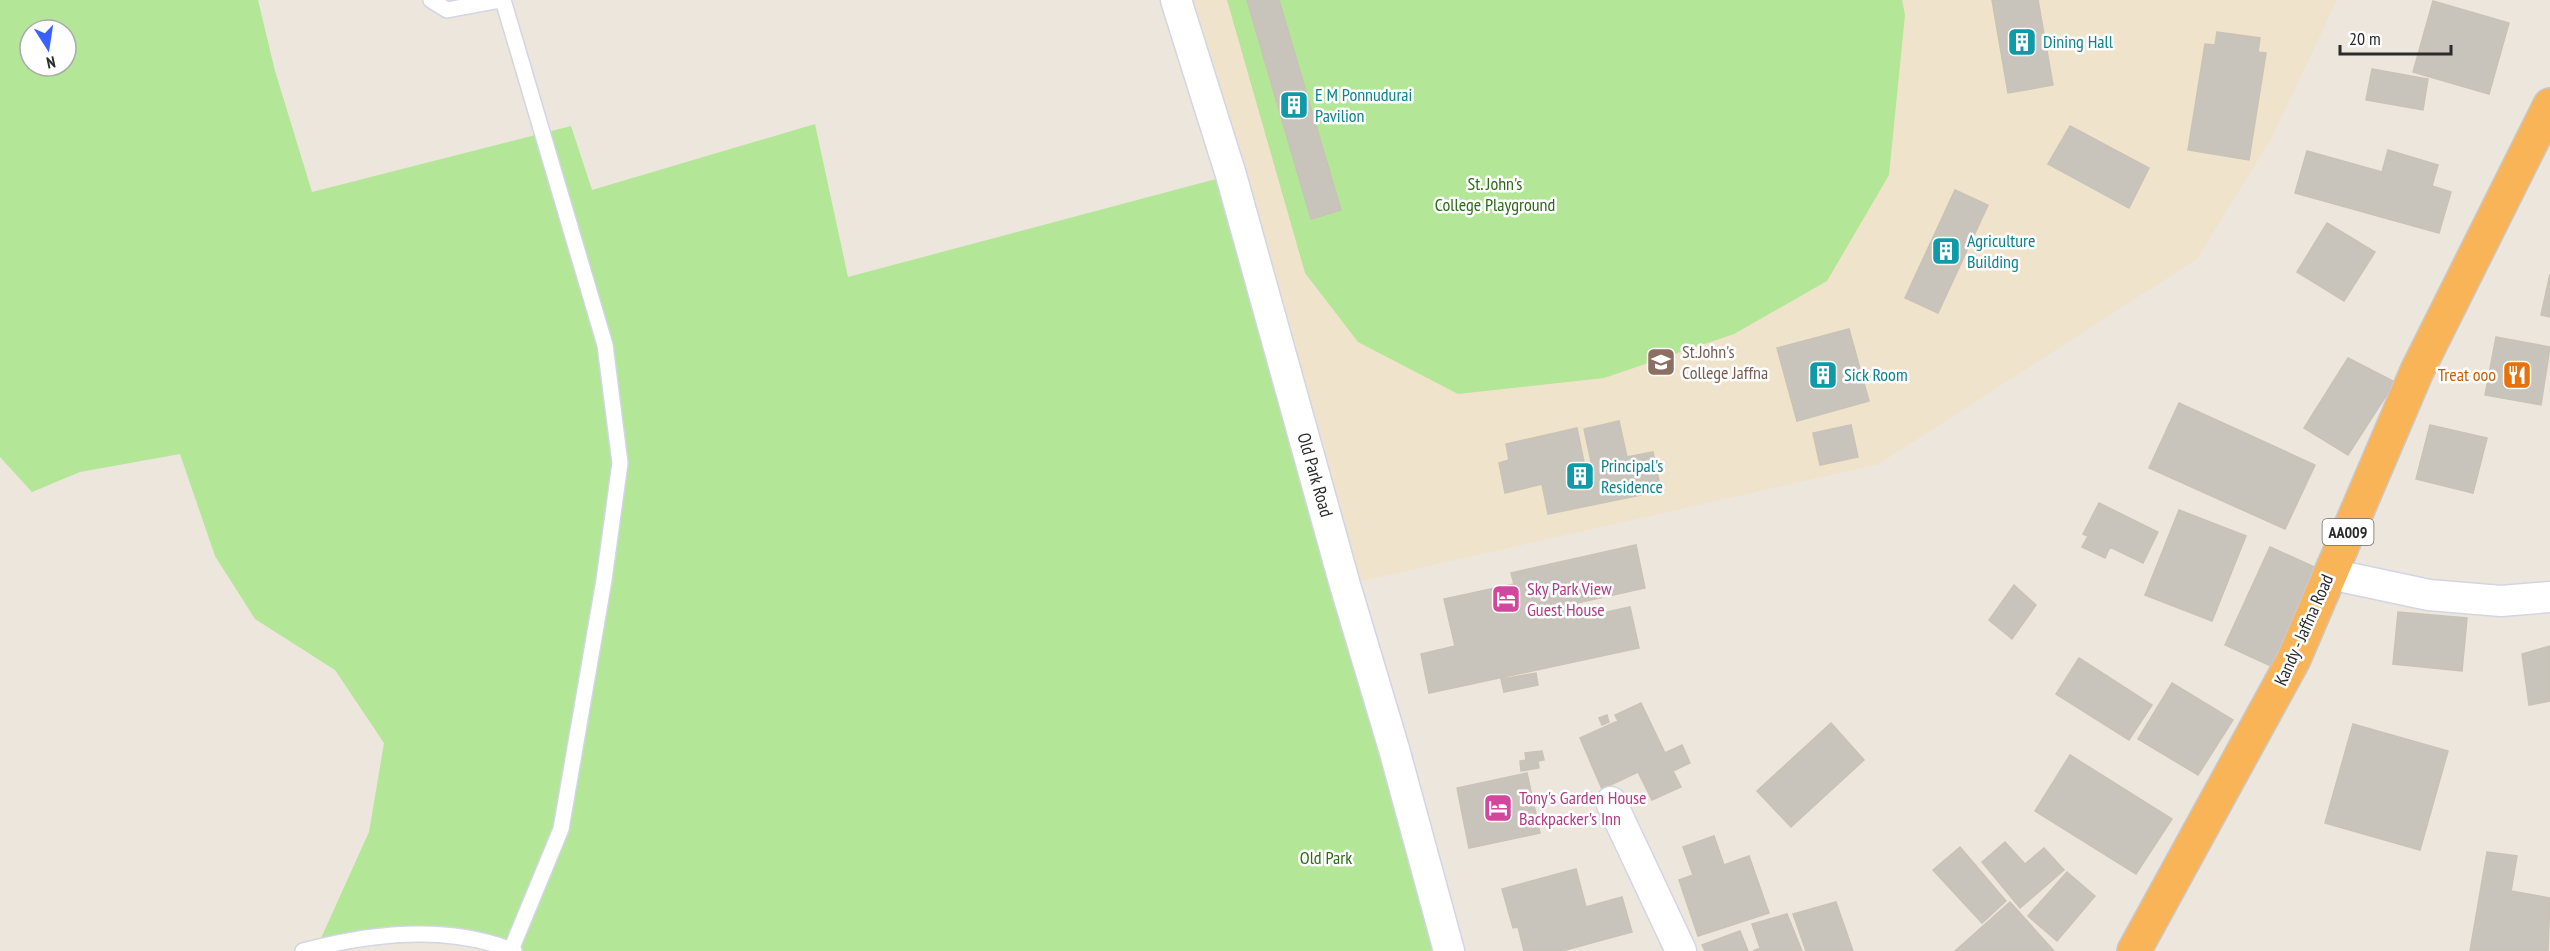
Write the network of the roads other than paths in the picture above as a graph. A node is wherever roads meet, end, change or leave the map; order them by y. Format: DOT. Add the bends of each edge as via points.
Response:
graph roads {
  1 [pos="431,0"];
  2 [pos="502,0"];
  3 [pos="1176,0"];
  4 [pos="2550,105"];
  5 [pos="2330,574"];
  6 [pos="2550,597"];
  7 [pos="1611,802"];
  8 [pos="512,950"];
  9 [pos="303,951"];
  10 [pos="1449,951"];
  11 [pos="1681,951"];
  12 [pos="2134,951"];
  1 -- 2 [label="lane" via="447,10"];
  2 -- 8 [label="lane" via="605,345 620,463 561,829"];
  3 -- 10 [label="street, Old Park Road" via="1231,175"];
  4 -- 5 [label="highway, Kandy - Jaffna Road / AA009" via="2417,371"];
  5 -- 6 [label="street" via="2429,595 2501,601"];
  5 -- 12 [label="highway, Kandy - Jaffna Road / AA009" via="2294,659"];
  7 -- 11 [label="street"];
  8 -- 9 [label="lane" via="454,935 386,935"];
}
